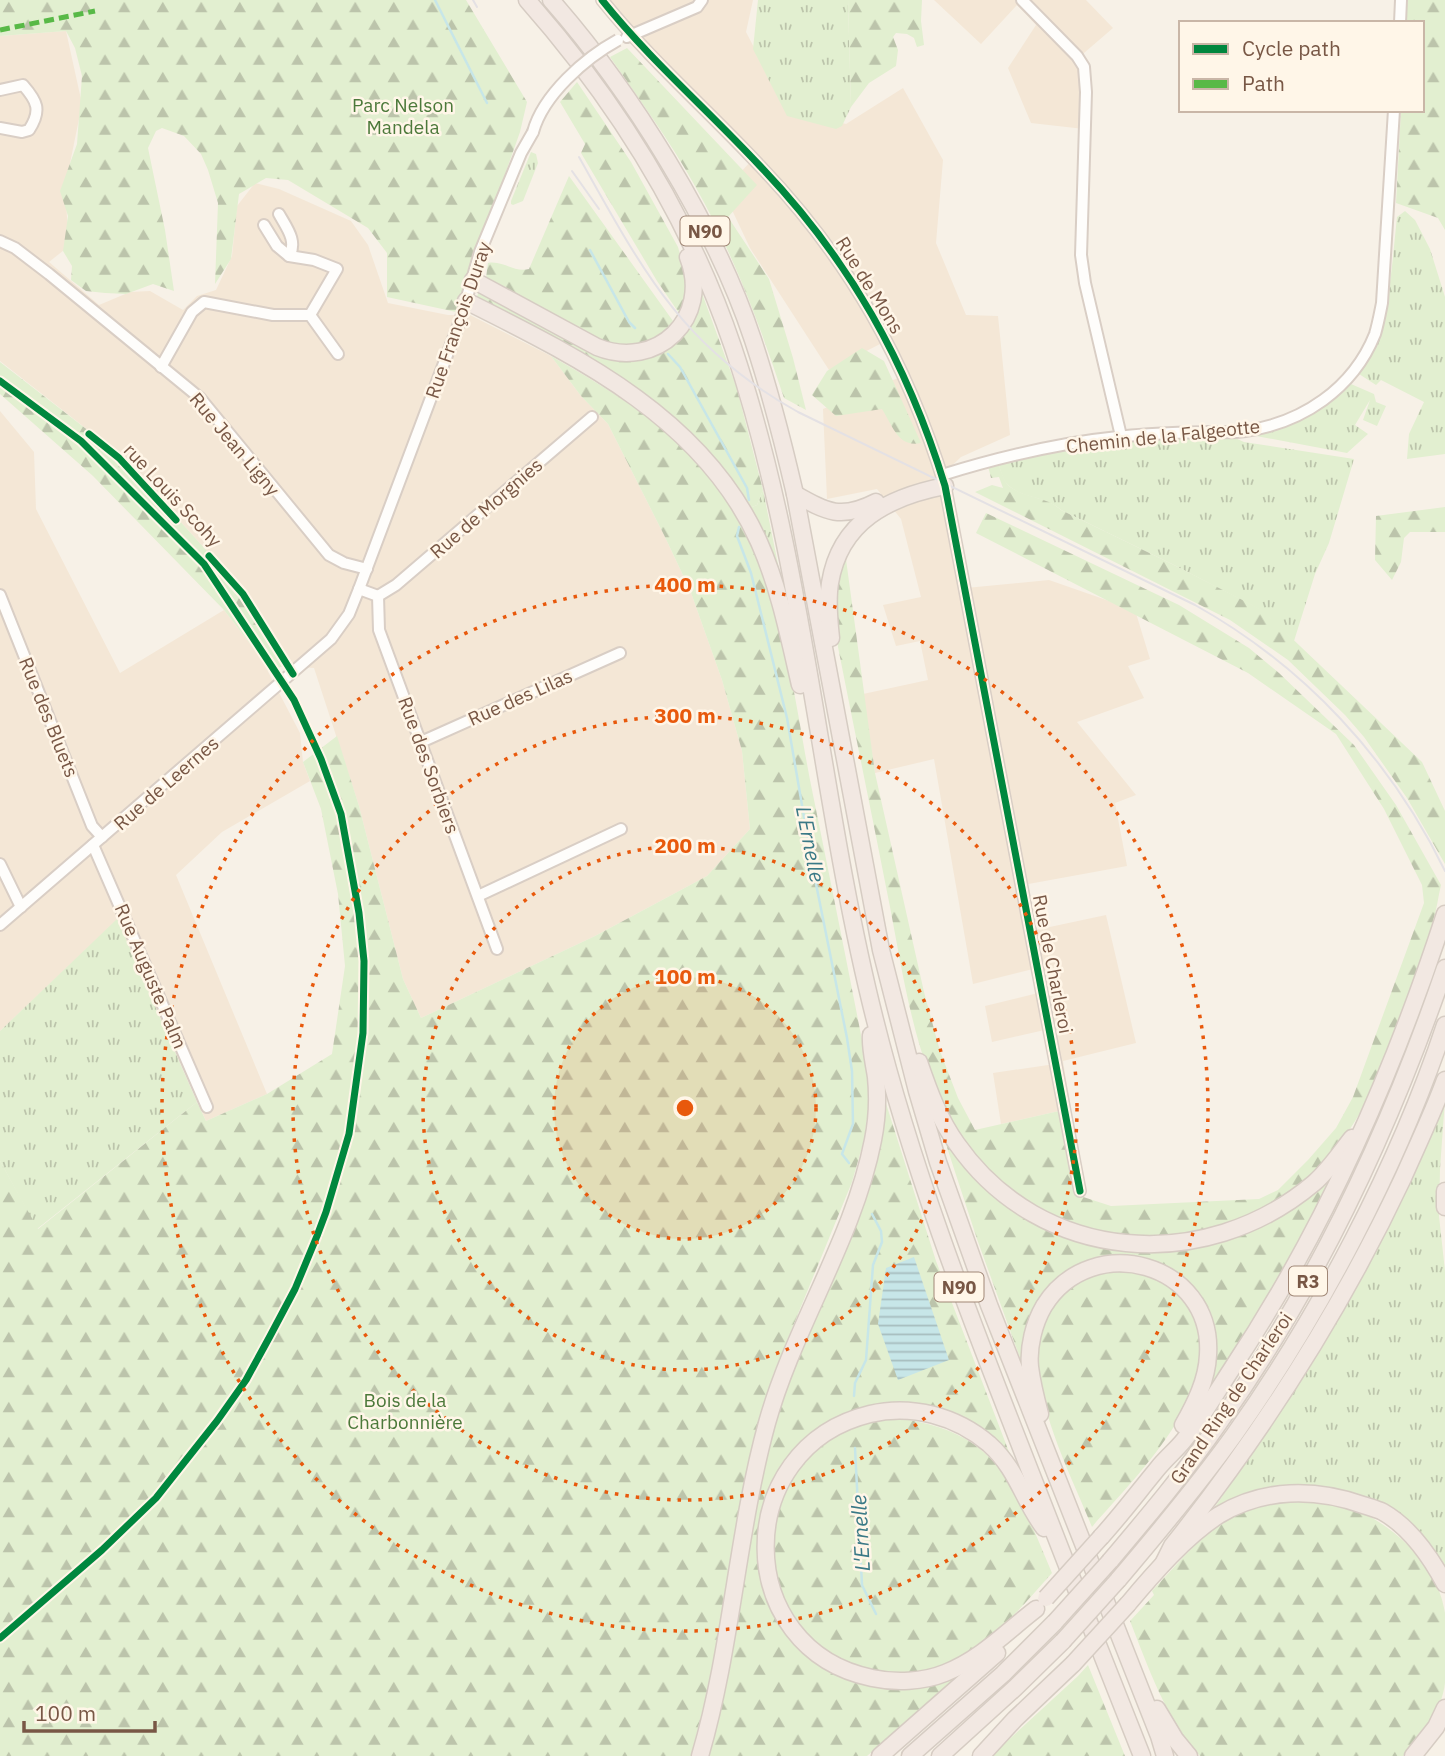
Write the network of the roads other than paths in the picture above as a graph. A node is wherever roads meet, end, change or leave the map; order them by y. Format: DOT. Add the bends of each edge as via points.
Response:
graph roads {
  1 [pos="527,0"];
  2 [pos="551,0"];
  3 [pos="602,0"];
  4 [pos="702,0"];
  5 [pos="1022,0"];
  6 [pos="1401,0"];
  7 [pos="1400,21"];
  8 [pos="631,36"];
  9 [pos="0,90"];
  10 [pos="1394,112"];
  11 [pos="0,128"];
  12 [pos="279,214"];
  13 [pos="678,217"];
  14 [pos="264,225"];
  15 [pos="0,241"];
  16 [pos="289,256"];
  17 [pos="473,280"];
  18 [pos="466,301"];
  19 [pos="310,315"];
  20 [pos="338,354"];
  21 [pos="161,367"];
  22 [pos="592,417"];
  23 [pos="1121,436"];
  24 [pos="944,480"];
  25 [pos="795,494"];
  26 [pos="367,569"];
  27 [pos="359,589"];
  28 [pos="0,595"];
  29 [pos="378,596"];
  30 [pos="331,639"];
  31 [pos="620,653"];
  32 [pos="826,664"];
  33 [pos="421,742"];
  34 [pos="994,743"];
  35 [pos="819,744"];
  36 [pos="621,829"];
  37 [pos="98,841"];
  38 [pos="0,864"];
  39 [pos="478,896"];
  40 [pos="21,906"];
  41 [pos="1445,914"];
  42 [pos="0,925"];
  43 [pos="497,949"];
  44 [pos="1445,968"];
  45 [pos="874,1018"];
  46 [pos="1445,1025"];
  47 [pos="900,1027"];
  48 [pos="1445,1080"];
  49 [pos="207,1107"];
  50 [pos="1368,1116"];
  51 [pos="1080,1191"];
  52 [pos="1445,1191"];
  53 [pos="1445,1207"];
  54 [pos="1047,1456"];
  55 [pos="1159,1466"];
  56 [pos="1060,1550"];
  57 [pos="1164,1562"];
  58 [pos="1445,1584"];
  59 [pos="1041,1604"];
  60 [pos="1141,1692"];
  61 [pos="1445,1708"];
  62 [pos="1015,1719"];
  63 [pos="1159,1736"];
  64 [pos="701,1756"];
  65 [pos="880,1756"];
  66 [pos="910,1756"];
  67 [pos="940,1756"];
  68 [pos="968,1756"];
  69 [pos="981,1756"];
  70 [pos="1142,1756"];
  71 [pos="1165,1756"];
  72 [pos="1173,1756"];
  73 [pos="1189,1756"];
  74 [pos="1413,1756"];
  1 -- 13 [label="highway, N90" via="604,96 645,156"];
  2 -- 25 [label="highway, N90" via="659,148 725,268 757,351"];
  3 -- 8 [label="street, Rue de Mons"];
  4 -- 8 [label="street, Rue François Duray"];
  5 -- 23 [label="street" via="1084,67 1081,255"];
  6 -- 7 [label="street"];
  8 -- 17 [label="street, Rue François Duray, bridge" via="583,62 535,123 480,252"];
  8 -- 24 [label="street, Rue de Mons" via="761,166 844,269 888,340"];
  9 -- 11 [label="street" via="23,85 35,99 37,111 29,130"];
  10 -- 23 [label="street, Chemin de la Falgeotte" via="1382,303 1375,334 1349,376 1311,410 1288,421 1244,432"];
  12 -- 16 [label="street" via="292,239"];
  13 -- 17 [label="highway" via="693,275 691,309 675,332 639,353 597,347"];
  13 -- 35 [label="highway, N90" via="732,344 759,432"];
  14 -- 16 [label="street"];
  15 -- 21 [label="street, Rue Jean Ligny" via="49,274"];
  16 -- 19 [label="street" via="337,269"];
  17 -- 18 [label="street, Rue François Duray"];
  18 -- 26 [label="street, Rue François Duray"];
  18 -- 35 [label="highway" via="581,361 641,400 721,478 759,541 771,572 808,720"];
  19 -- 20 [label="street"];
  19 -- 21 [label="street" via="273,315 204,302 192,312"];
  21 -- 26 [label="street, Rue Jean Ligny" via="200,398 329,555"];
  22 -- 29 [label="street, Rue de Morgnies"];
  23 -- 24 [label="street, Chemin de la Falgeotte" via="1011,455"];
  24 -- 25 [label="highway" via="891,492 858,511 839,514"];
  24 -- 32 [label="highway" via="874,512 845,544 829,584 831,641"];
  24 -- 34 [label="street, Rue de Mons"];
  25 -- 32 [label="highway, N90"];
  26 -- 27 [label="street, Rue François Duray"];
  27 -- 29 [label="street"];
  27 -- 30 [label="street, Rue François Duray" via="342,627"];
  28 -- 37 [label="street, Rue des Bluets"];
  29 -- 33 [label="street, Rue des Sorbiers" via="379,630"];
  30 -- 37 [label="street, Rue de Leernes"];
  31 -- 33 [label="street, Rue des Lilas"];
  32 -- 47 [label="highway, N90" via="875,925"];
  33 -- 39 [label="street, Rue des Sorbiers"];
  34 -- 51 [label="street, Rue de Charleroi"];
  35 -- 45 [label="highway, N90"];
  36 -- 39 [label="street"];
  37 -- 40 [label="street, Rue de Leernes"];
  37 -- 49 [label="street, Rue Auguste Palm"];
  38 -- 40 [label="street"];
  39 -- 43 [label="street, Rue des Sorbiers"];
  40 -- 42 [label="street, Rue de Leernes"];
  41 -- 50 [label="highway"];
  44 -- 66 [label="highway, Grand Ring de Charleroi / R3, bridge" via="1389,1118 1353,1198 1268,1349 1220,1423 1166,1495 1055,1622"];
  45 -- 56 [label="highway, N90" via="942,1242"];
  45 -- 64 [label="highway" via="870,1037 876,1080 873,1140 849,1217 780,1379 767,1425"];
  46 -- 67 [label="highway, Grand Ring de Charleroi / R3, bridge" via="1371,1203 1329,1283 1234,1434 1180,1506 1063,1641"];
  47 -- 50 [label="highway" via="941,1118 975,1167 1016,1202 1094,1238 1170,1244 1238,1230 1317,1181"];
  47 -- 54 [label="highway, N90" via="938,1162"];
  48 -- 57 [label="highway" via="1385,1216 1306,1359"];
  50 -- 55 [label="highway" via="1296,1266 1184,1440"];
  52 -- 53 [label="highway"];
  54 -- 55 [label="highway" via="1030,1364 1037,1317 1065,1280 1107,1262 1127,1262 1151,1268 1184,1289 1205,1327 1208,1354 1204,1379 1193,1408"];
  54 -- 60 [label="highway, N90"];
  55 -- 59 [label="highway, bridge"];
  56 -- 59 [label="highway" via="1009,1466 991,1446 972,1431 926,1412 877,1413 834,1428 800,1453 774,1495 764,1544 772,1593 801,1639 834,1664 858,1675 902,1681 945,1673 979,1656"];
  56 -- 70 [label="highway, N90"];
  57 -- 58 [label="highway" via="1233,1507 1275,1494 1311,1492 1382,1512 1429,1555"];
  57 -- 62 [label="highway, bridge" via="1073,1664"];
  59 -- 65 [label="highway" via="984,1666"];
  60 -- 63 [label="highway, N90"];
  60 -- 73 [label="highway"];
  61 -- 74 [label="highway"];
  62 -- 68 [label="highway"];
  62 -- 69 [label="highway"];
  63 -- 71 [label="highway"];
  63 -- 72 [label="highway"];
}
